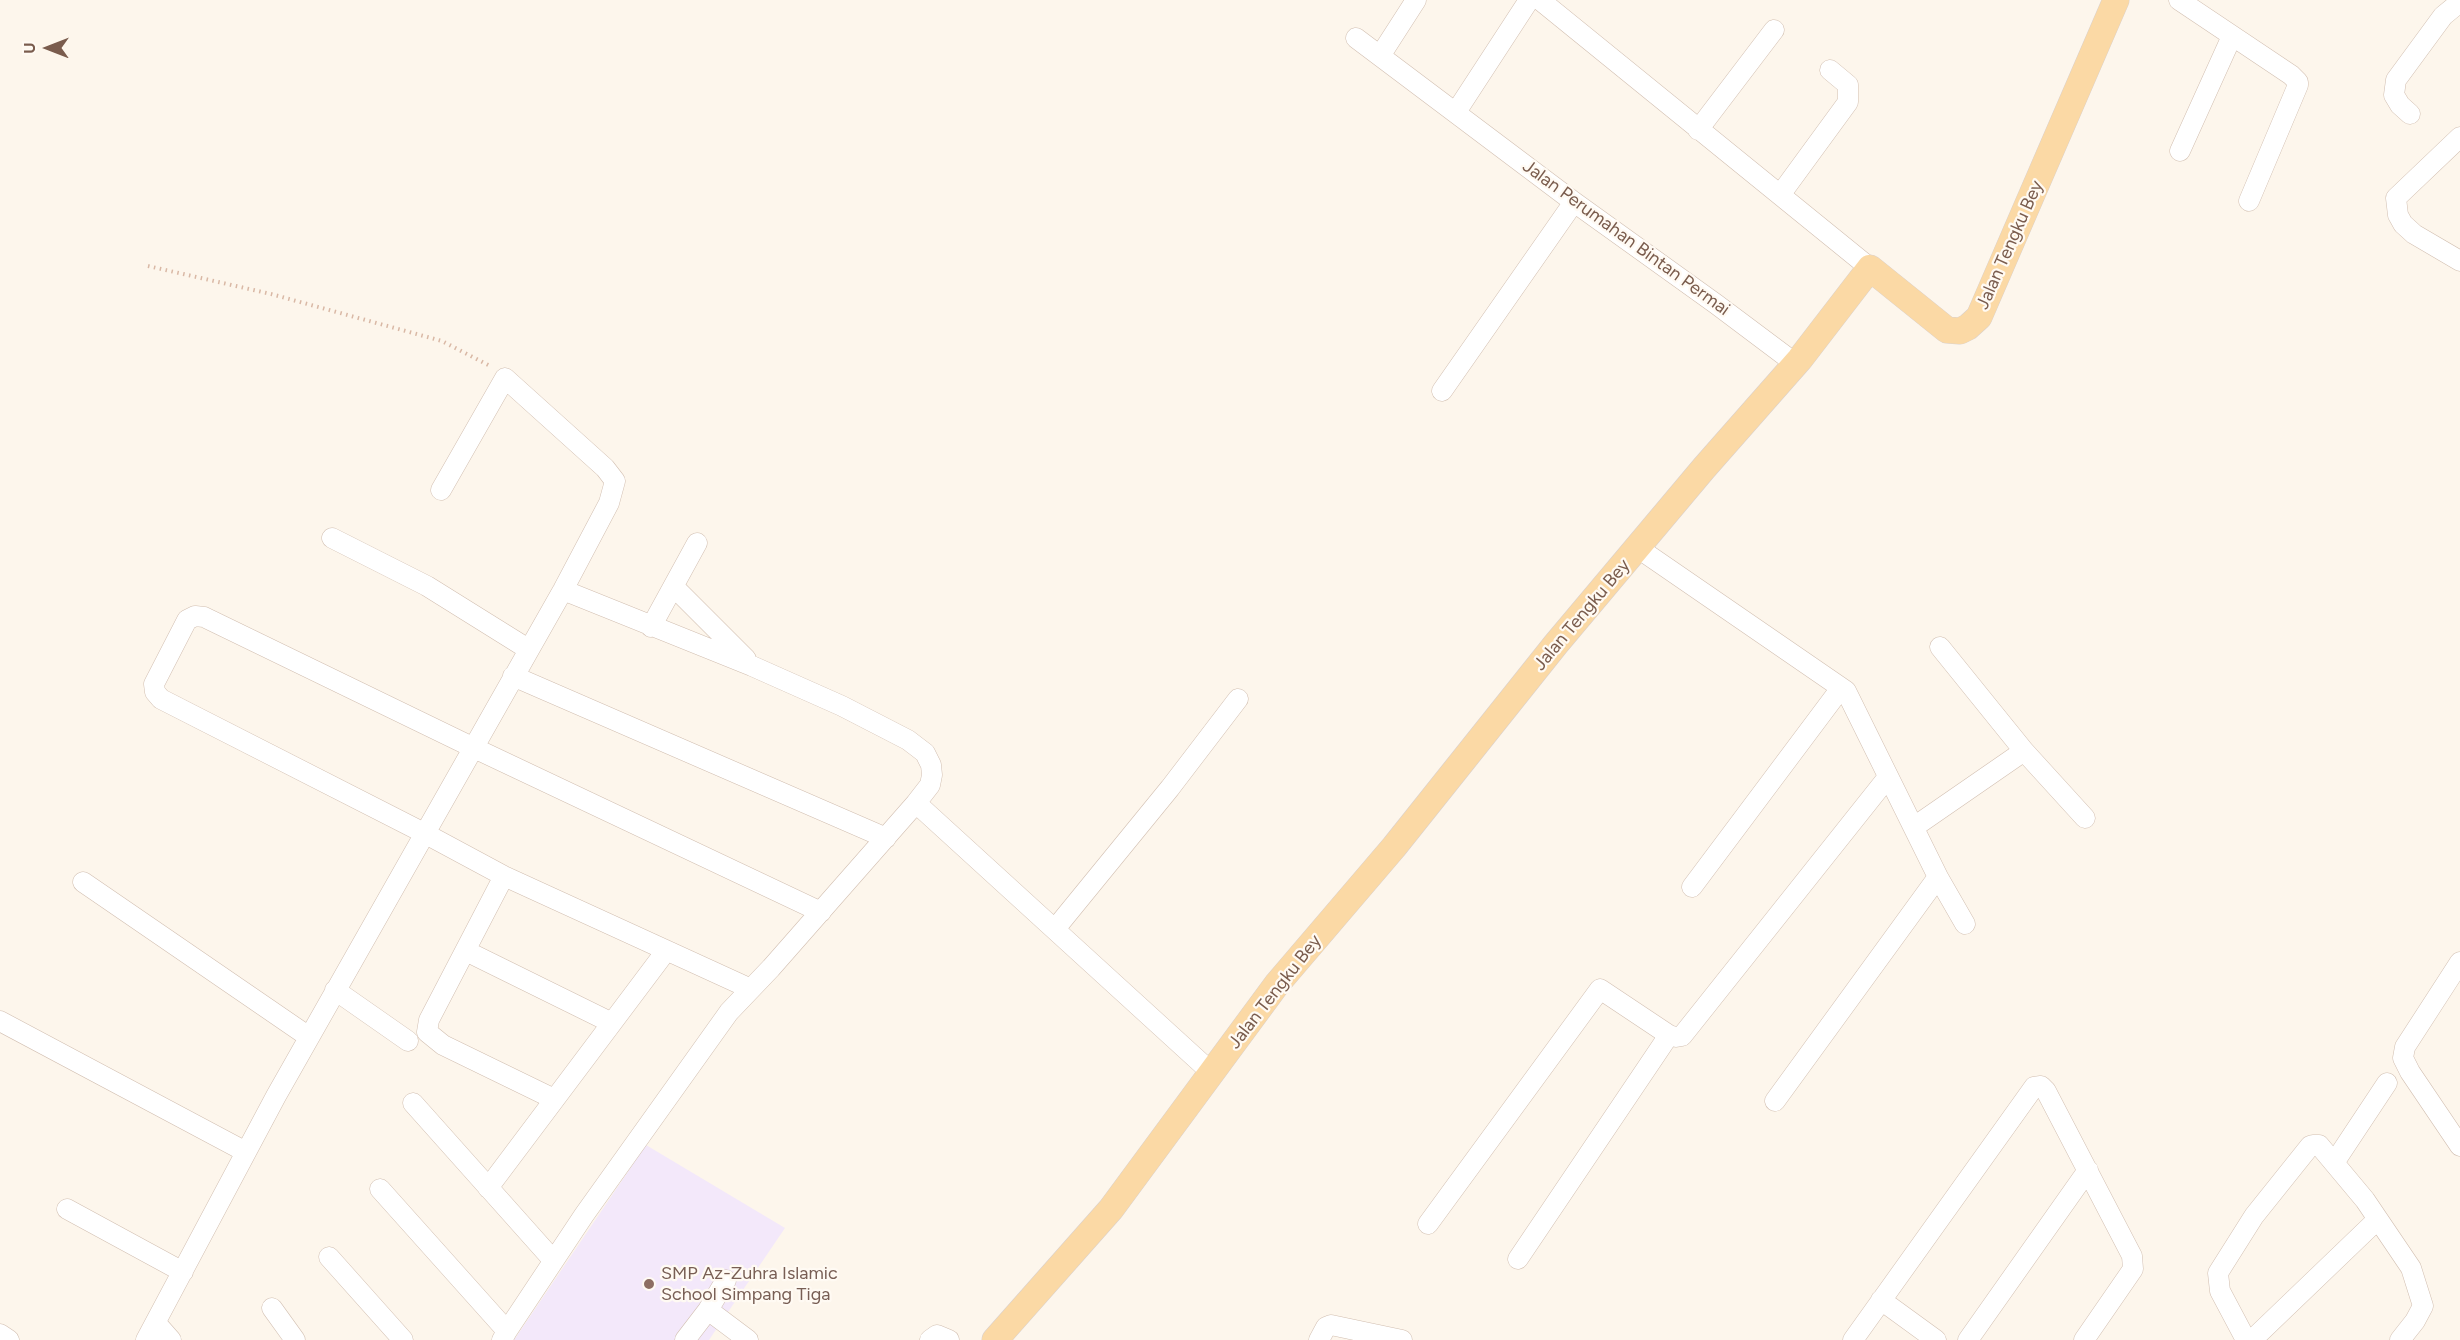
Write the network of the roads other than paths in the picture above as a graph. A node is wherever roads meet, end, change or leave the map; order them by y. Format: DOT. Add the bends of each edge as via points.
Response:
graph roads {
  1 [pos="1416,0"];
  2 [pos="1529,0"];
  3 [pos="1540,0"];
  4 [pos="2179,0"];
  5 [pos="2113,2"];
  6 [pos="2460,2"];
  7 [pos="1774,30"];
  8 [pos="2232,36"];
  9 [pos="1356,38"];
  10 [pos="1380,56"];
  11 [pos="1830,70"];
  12 [pos="1456,112"];
  13 [pos="2410,114"];
  14 [pos="1698,130"];
  15 [pos="2460,137"];
  16 [pos="2180,151"];
  17 [pos="1780,195"];
  18 [pos="2249,201"];
  19 [pos="1574,202"];
  20 [pos="2460,261"];
  21 [pos="1870,268"];
  22 [pos="1796,364"];
  23 [pos="1442,391"];
  24 [pos="441,490"];
  25 [pos="333,538"];
  26 [pos="696,543"];
  27 [pos="1638,548"];
  28 [pos="674,587"];
  29 [pos="563,590"];
  30 [pos="651,627"];
  31 [pos="1941,647"];
  32 [pos="528,650"];
  33 [pos="752,666"];
  34 [pos="513,676"];
  35 [pos="1841,687"];
  36 [pos="1238,699"];
  37 [pos="472,747"];
  38 [pos="2024,751"];
  39 [pos="1888,777"];
  40 [pos="916,803"];
  41 [pos="2085,818"];
  42 [pos="1914,828"];
  43 [pos="424,833"];
  44 [pos="886,838"];
  45 [pos="504,876"];
  46 [pos="1938,877"];
  47 [pos="83,882"];
  48 [pos="1692,887"];
  49 [pos="821,912"];
  50 [pos="1965,924"];
  51 [pos="1055,929"];
  52 [pos="466,951"];
  53 [pos="666,951"];
  54 [pos="2460,962"];
  55 [pos="751,989"];
  56 [pos="335,990"];
  57 [pos="0,1021"];
  58 [pos="612,1023"];
  59 [pos="1669,1035"];
  60 [pos="309,1036"];
  61 [pos="408,1041"];
  62 [pos="1212,1073"];
  63 [pos="2387,1083"];
  64 [pos="554,1099"];
  65 [pos="1775,1101"];
  66 [pos="412,1103"];
  67 [pos="2458,1139"];
  68 [pos="246,1152"];
  69 [pos="2334,1163"];
  70 [pos="2088,1170"];
  71 [pos="488,1188"];
  72 [pos="380,1189"];
  73 [pos="67,1209"];
  74 [pos="2377,1221"];
  75 [pos="1428,1224"];
  76 [pos="329,1257"];
  77 [pos="1518,1259"];
  78 [pos="553,1260"];
  79 [pos="183,1272"];
  80 [pos="726,1280"];
  81 [pos="1881,1300"];
  82 [pos="273,1308"];
  83 [pos="708,1310"];
  84 [pos="151,1332"];
  85 [pos="0,1334"];
  86 [pos="504,1336"];
  87 [pos="9,1340"];
  88 [pos="171,1340"];
  89 [pos="295,1340"];
  90 [pos="403,1340"];
  91 [pos="685,1340"];
  92 [pos="748,1340"];
  93 [pos="930,1340"];
  94 [pos="949,1340"];
  95 [pos="995,1340"];
  96 [pos="1319,1340"];
  97 [pos="1402,1340"];
  98 [pos="1853,1340"];
  99 [pos="1936,1340"];
  100 [pos="1968,1340"];
  101 [pos="2084,1340"];
  102 [pos="2246,1340"];
  103 [pos="2252,1340"];
  104 [pos="2400,1340"];
  1 -- 10 [label="street"];
  2 -- 12 [label="street"];
  3 -- 14 [label="street"];
  4 -- 8 [label="street"];
  5 -- 21 [label="main road, Jalan Tengku Bey" via="1979,317 1960,331 1947,330"];
  6 -- 13 [label="street" via="2443,16 2396,80 2394,95"];
  7 -- 14 [label="street"];
  8 -- 16 [label="street"];
  8 -- 18 [label="street" via="2298,82"];
  9 -- 10 [label="street, Jalan Perumahan Bintan Permai"];
  10 -- 12 [label="street, Jalan Perumahan Bintan Permai"];
  11 -- 17 [label="street" via="1848,86 1848,102"];
  12 -- 19 [label="street, Jalan Perumahan Bintan Permai"];
  14 -- 17 [label="street"];
  15 -- 20 [label="street" via="2396,198 2403,224"];
  17 -- 21 [label="street"];
  19 -- 22 [label="street, Jalan Perumahan Bintan Permai"];
  19 -- 23 [label="street"];
  21 -- 22 [label="main road, Jalan Tengku Bey"];
  22 -- 27 [label="main road, Jalan Tengku Bey"];
  24 -- 29 [label="street" via="505,378 615,481 609,503"];
  25 -- 32 [label="street" via="427,586"];
  26 -- 28 [label="street"];
  27 -- 35 [label="street"];
  27 -- 62 [label="main road, Jalan Tengku Bey" via="1277,984"];
  28 -- 30 [label="street"];
  28 -- 33 [label="street"];
  29 -- 30 [label="street"];
  29 -- 32 [label="street"];
  30 -- 33 [label="street"];
  31 -- 38 [label="street"];
  32 -- 34 [label="street"];
  33 -- 40 [label="street" via="842,706 925,753 932,775 930,785"];
  34 -- 37 [label="street"];
  34 -- 44 [label="street"];
  35 -- 39 [label="street"];
  35 -- 48 [label="street"];
  36 -- 51 [label="street"];
  37 -- 43 [label="street"];
  37 -- 43 [label="street" via="204,617 187,620 154,684 161,699"];
  37 -- 49 [label="street"];
  38 -- 41 [label="street"];
  38 -- 42 [label="street"];
  39 -- 42 [label="street"];
  39 -- 59 [label="street" via="1682,1036"];
  40 -- 44 [label="street"];
  40 -- 51 [label="street"];
  42 -- 46 [label="street"];
  43 -- 45 [label="street"];
  43 -- 56 [label="street"];
  44 -- 49 [label="street"];
  45 -- 52 [label="street"];
  45 -- 53 [label="street"];
  46 -- 50 [label="street"];
  46 -- 65 [label="street"];
  47 -- 60 [label="street"];
  49 -- 55 [label="street"];
  51 -- 62 [label="street"];
  52 -- 58 [label="street"];
  52 -- 64 [label="street" via="429,1020 428,1032 443,1045"];
  53 -- 55 [label="street"];
  53 -- 58 [label="street"];
  54 -- 67 [label="street" via="2405,1047 2403,1058"];
  55 -- 78 [label="street" via="681,1077"];
  56 -- 60 [label="street"];
  56 -- 61 [label="street"];
  57 -- 68 [label="street"];
  58 -- 64 [label="street"];
  59 -- 75 [label="street" via="1600,989"];
  59 -- 77 [label="street"];
  60 -- 68 [label="street"];
  62 -- 95 [label="main road, Jalan Tengku Bey" via="1111,1209"];
  63 -- 69 [label="street"];
  64 -- 71 [label="street"];
  66 -- 71 [label="street"];
  68 -- 79 [label="street"];
  69 -- 74 [label="street"];
  69 -- 102 [label="street" via="2319,1145 2310,1146 2254,1216 2217,1273 2220,1291"];
  70 -- 81 [label="street" via="2046,1091 2041,1086 2034,1087"];
  70 -- 100 [label="street"];
  70 -- 101 [label="street" via="2133,1263 2129,1276"];
  71 -- 78 [label="street"];
  72 -- 86 [label="street"];
  73 -- 79 [label="street"];
  74 -- 103 [label="street"];
  74 -- 104 [label="street" via="2411,1268 2422,1298 2422,1311"];
  76 -- 90 [label="street"];
  78 -- 86 [label="street"];
  79 -- 84 [label="street"];
  80 -- 83 [label="street"];
  81 -- 98 [label="street"];
  81 -- 99 [label="street"];
  82 -- 89 [label="street"];
  83 -- 91 [label="street"];
  83 -- 92 [label="street"];
  84 -- 88 [label="street"];
  85 -- 87 [label="street"];
  93 -- 94 [label="street" via="937,1335"];
  96 -- 97 [label="street" via="1331,1325"];
}
